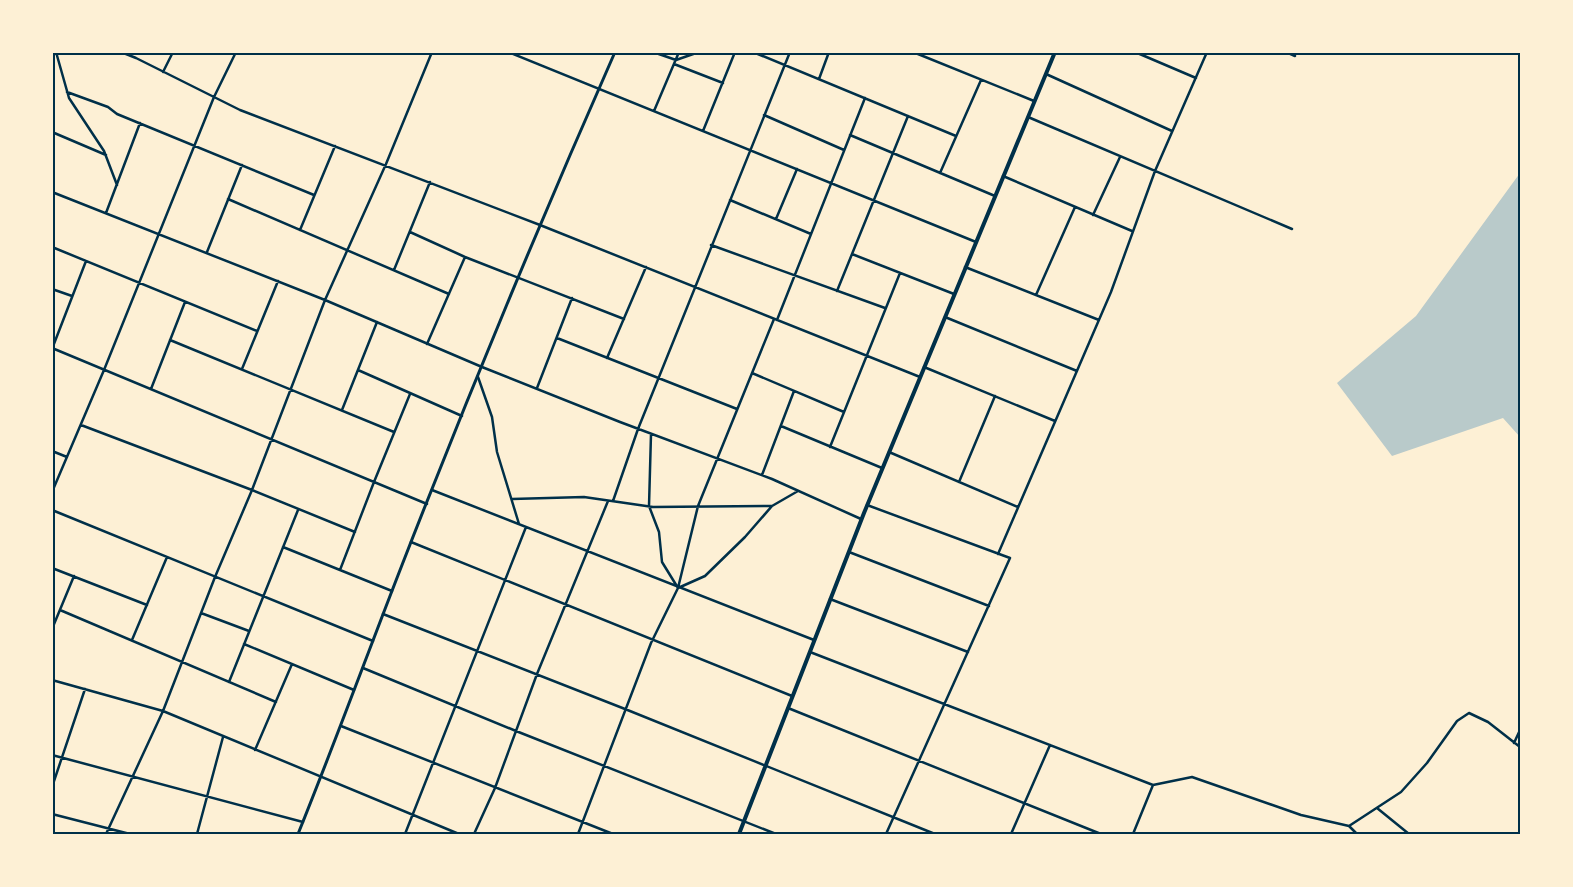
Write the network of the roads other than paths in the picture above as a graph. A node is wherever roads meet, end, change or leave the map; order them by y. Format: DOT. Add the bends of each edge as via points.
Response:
graph roads {
  1 [pos="56,52"];
  2 [pos="121,52"];
  3 [pos="173,52"];
  4 [pos="236,52"];
  5 [pos="432,52"];
  6 [pos="508,52"];
  7 [pos="615,52"];
  8 [pos="653,52"];
  9 [pos="679,52"];
  10 [pos="699,52"];
  11 [pos="735,52"];
  12 [pos="753,52"];
  13 [pos="790,52"];
  14 [pos="829,52"];
  15 [pos="913,52"];
  16 [pos="1048,52"];
  17 [pos="1135,52"];
  18 [pos="1208,52"];
  19 [pos="1286,52"];
  20 [pos="1055,54"];
  21 [pos="1295,56"];
  22 [pos="676,60"];
  23 [pos="674,64"];
  24 [pos="784,65"];
  25 [pos="163,72"];
  26 [pos="1046,74"];
  27 [pos="1196,78"];
  28 [pos="819,79"];
  29 [pos="981,80"];
  30 [pos="723,83"];
  31 [pos="599,88"];
  32 [pos="67,92"];
  33 [pos="214,97"];
  34 [pos="864,98"];
  35 [pos="1034,101"];
  36 [pos="654,111"];
  37 [pos="764,115"];
  38 [pos="908,116"];
  39 [pos="1028,117"];
  40 [pos="140,123"];
  41 [pos="703,130"];
  42 [pos="1173,131"];
  43 [pos="52,132"];
  44 [pos="850,136"];
  45 [pos="956,136"];
  46 [pos="335,145"];
  47 [pos="194,146"];
  48 [pos="750,150"];
  49 [pos="844,150"];
  50 [pos="893,153"];
  51 [pos="106,155"];
  52 [pos="1120,156"];
  53 [pos="386,164"];
  54 [pos="242,165"];
  55 [pos="797,169"];
  56 [pos="1155,171"];
  57 [pos="940,173"];
  58 [pos="1003,176"];
  59 [pos="430,182"];
  60 [pos="831,183"];
  61 [pos="117,185"];
  62 [pos="52,192"];
  63 [pos="314,195"];
  64 [pos="995,196"];
  65 [pos="228,199"];
  66 [pos="730,200"];
  67 [pos="874,200"];
  68 [pos="1075,207"];
  69 [pos="106,213"];
  70 [pos="1093,214"];
  71 [pos="776,219"];
  72 [pos="540,225"];
  73 [pos="1292,229"];
  74 [pos="300,230"];
  75 [pos="1132,231"];
  76 [pos="410,232"];
  77 [pos="159,234"];
  78 [pos="811,234"];
  79 [pos="976,242"];
  80 [pos="712,245"];
  81 [pos="52,247"];
  82 [pos="347,250"];
  83 [pos="207,253"];
  84 [pos="852,254"];
  85 [pos="465,257"];
  86 [pos="86,261"];
  87 [pos="646,267"];
  88 [pos="966,267"];
  89 [pos="394,270"];
  90 [pos="900,273"];
  91 [pos="794,276"];
  92 [pos="519,277"];
  93 [pos="278,281"];
  94 [pos="139,282"];
  95 [pos="695,287"];
  96 [pos="52,289"];
  97 [pos="837,291"];
  98 [pos="449,294"];
  99 [pos="954,294"];
  100 [pos="1036,295"];
  101 [pos="73,296"];
  102 [pos="572,298"];
  103 [pos="325,300"];
  104 [pos="186,302"];
  105 [pos="885,308"];
  106 [pos="945,317"];
  107 [pos="624,319"];
  108 [pos="775,319"];
  109 [pos="1099,320"];
  110 [pos="377,322"];
  111 [pos="257,331"];
  112 [pos="557,338"];
  113 [pos="170,340"];
  114 [pos="427,344"];
  115 [pos="53,349"];
  116 [pos="866,356"];
  117 [pos="607,358"];
  118 [pos="482,367"];
  119 [pos="924,367"];
  120 [pos="242,369"];
  121 [pos="104,370"];
  122 [pos="358,370"];
  123 [pos="1077,371"];
  124 [pos="752,373"];
  125 [pos="478,377"];
  126 [pos="920,377"];
  127 [pos="658,378"];
  128 [pos="290,388"];
  129 [pos="537,388"];
  130 [pos="151,389"];
  131 [pos="794,391"];
  132 [pos="410,394"];
  133 [pos="995,396"];
  134 [pos="737,409"];
  135 [pos="342,410"];
  136 [pos="844,412"];
  137 [pos="462,416"];
  138 [pos="1056,421"];
  139 [pos="81,425"];
  140 [pos="780,426"];
  141 [pos="638,429"];
  142 [pos="394,432"];
  143 [pos="651,434"];
  144 [pos="270,439"];
  145 [pos="830,446"];
  146 [pos="52,451"];
  147 [pos="889,452"];
  148 [pos="68,457"];
  149 [pos="717,459"];
  150 [pos="882,468"];
  151 [pos="762,475"];
  152 [pos="374,482"];
  153 [pos="959,482"];
  154 [pos="252,490"];
  155 [pos="432,490"];
  156 [pos="798,491"];
  157 [pos="52,492"];
  158 [pos="512,499"];
  159 [pos="608,501"];
  160 [pos="613,501"];
  161 [pos="426,504"];
  162 [pos="867,504"];
  163 [pos="649,506"];
  164 [pos="698,506"];
  165 [pos="772,506"];
  166 [pos="1018,507"];
  167 [pos="298,509"];
  168 [pos="52,510"];
  169 [pos="862,519"];
  170 [pos="519,524"];
  171 [pos="526,527"];
  172 [pos="355,532"];
  173 [pos="411,542"];
  174 [pos="283,547"];
  175 [pos="587,550"];
  176 [pos="849,552"];
  177 [pos="998,554"];
  178 [pos="167,557"];
  179 [pos="52,568"];
  180 [pos="340,570"];
  181 [pos="74,576"];
  182 [pos="215,577"];
  183 [pos="505,580"];
  184 [pos="678,588"];
  185 [pos="392,591"];
  186 [pos="263,596"];
  187 [pos="830,600"];
  188 [pos="565,604"];
  189 [pos="147,605"];
  190 [pos="988,606"];
  191 [pos="60,610"];
  192 [pos="201,613"];
  193 [pos="383,614"];
  194 [pos="52,629"];
  195 [pos="249,632"];
  196 [pos="132,640"];
  197 [pos="652,640"];
  198 [pos="814,640"];
  199 [pos="373,641"];
  200 [pos="244,644"];
  201 [pos="477,651"];
  202 [pos="810,652"];
  203 [pos="968,652"];
  204 [pos="182,662"];
  205 [pos="292,664"];
  206 [pos="363,668"];
  207 [pos="537,674"];
  208 [pos="52,680"];
  209 [pos="229,682"];
  210 [pos="85,689"];
  211 [pos="354,690"];
  212 [pos="793,697"];
  213 [pos="276,702"];
  214 [pos="944,704"];
  215 [pos="456,706"];
  216 [pos="788,708"];
  217 [pos="625,709"];
  218 [pos="163,711"];
  219 [pos="340,726"];
  220 [pos="1520,730"];
  221 [pos="516,731"];
  222 [pos="223,736"];
  223 [pos="1514,743"];
  224 [pos="1050,746"];
  225 [pos="1520,747"];
  226 [pos="255,750"];
  227 [pos="52,755"];
  228 [pos="62,758"];
  229 [pos="919,761"];
  230 [pos="433,763"];
  231 [pos="604,766"];
  232 [pos="766,766"];
  233 [pos="134,776"];
  234 [pos="321,777"];
  235 [pos="1153,785"];
  236 [pos="52,787"];
  237 [pos="495,788"];
  238 [pos="207,796"];
  239 [pos="1025,804"];
  240 [pos="1376,808"];
  241 [pos="52,814"];
  242 [pos="412,815"];
  243 [pos="893,818"];
  244 [pos="303,822"];
  245 [pos="582,822"];
  246 [pos="744,822"];
  247 [pos="1349,826"];
  248 [pos="109,829"];
  249 [pos="106,834"];
  250 [pos="130,834"];
  251 [pos="197,834"];
  252 [pos="300,834"];
  253 [pos="405,834"];
  254 [pos="459,834"];
  255 [pos="474,834"];
  256 [pos="578,834"];
  257 [pos="613,834"];
  258 [pos="739,834"];
  259 [pos="776,834"];
  260 [pos="886,834"];
  261 [pos="936,834"];
  262 [pos="1011,834"];
  263 [pos="1101,834"];
  264 [pos="1132,834"];
  265 [pos="1357,834"];
  266 [pos="1409,834"];
  1 -- 32 [label="street"];
  2 -- 25 [label="street"];
  3 -- 25 [label="street"];
  4 -- 33 [label="street"];
  5 -- 53 [label="street"];
  6 -- 31 [label="street"];
  7 -- 31 [label="street"];
  8 -- 22 [label="street"];
  9 -- 22 [label="street"];
  10 -- 22 [label="street"];
  11 -- 30 [label="street"];
  12 -- 24 [label="street"];
  13 -- 24 [label="street"];
  14 -- 28 [label="street"];
  15 -- 29 [label="street"];
  16 -- 20 [label="street"];
  17 -- 27 [label="street"];
  18 -- 27 [label="street"];
  19 -- 21 [label="street"];
  20 -- 26 [label="main road"];
  22 -- 23 [label="street"];
  23 -- 30 [label="street"];
  23 -- 36 [label="street"];
  24 -- 28 [label="street"];
  24 -- 37 [label="street"];
  25 -- 33 [label="street"];
  26 -- 35 [label="main road"];
  26 -- 42 [label="street"];
  27 -- 42 [label="street"];
  28 -- 34 [label="street"];
  29 -- 35 [label="street"];
  29 -- 45 [label="street"];
  30 -- 41 [label="street"];
  31 -- 36 [label="street"];
  31 -- 72 [label="street"];
  32 -- 40 [label="street"];
  32 -- 51 [label="street"];
  33 -- 46 [label="street"];
  33 -- 47 [label="street"];
  34 -- 38 [label="street"];
  34 -- 44 [label="street"];
  35 -- 39 [label="main road"];
  36 -- 41 [label="street"];
  37 -- 48 [label="street"];
  37 -- 49 [label="street"];
  38 -- 45 [label="street"];
  38 -- 50 [label="street"];
  39 -- 52 [label="street"];
  39 -- 58 [label="main road"];
  40 -- 47 [label="street"];
  40 -- 61 [label="street"];
  41 -- 48 [label="street"];
  42 -- 56 [label="street"];
  43 -- 51 [label="street"];
  44 -- 49 [label="street"];
  44 -- 50 [label="street"];
  45 -- 57 [label="street"];
  46 -- 53 [label="street"];
  46 -- 63 [label="street"];
  47 -- 54 [label="street"];
  47 -- 77 [label="street"];
  48 -- 55 [label="street"];
  48 -- 66 [label="street"];
  49 -- 60 [label="street"];
  50 -- 57 [label="street"];
  50 -- 67 [label="street"];
  51 -- 61 [label="street"];
  52 -- 56 [label="street"];
  52 -- 70 [label="street"];
  53 -- 59 [label="street"];
  53 -- 82 [label="street"];
  54 -- 63 [label="street"];
  54 -- 65 [label="street"];
  55 -- 60 [label="street"];
  55 -- 71 [label="street"];
  56 -- 73 [label="street"];
  56 -- 75 [label="street"];
  57 -- 64 [label="street"];
  58 -- 64 [label="main road"];
  58 -- 68 [label="street"];
  59 -- 72 [label="street"];
  59 -- 76 [label="street"];
  60 -- 67 [label="street"];
  60 -- 78 [label="street"];
  61 -- 69 [label="street"];
  62 -- 69 [label="street"];
  63 -- 74 [label="street"];
  64 -- 79 [label="main road"];
  65 -- 74 [label="street"];
  65 -- 83 [label="street"];
  66 -- 71 [label="street"];
  66 -- 80 [label="street"];
  67 -- 79 [label="street"];
  67 -- 84 [label="street"];
  68 -- 70 [label="street"];
  68 -- 100 [label="street"];
  69 -- 77 [label="street"];
  70 -- 75 [label="street"];
  71 -- 78 [label="street"];
  72 -- 87 [label="street"];
  72 -- 92 [label="street"];
  74 -- 82 [label="street"];
  75 -- 109 [label="street"];
  76 -- 85 [label="street"];
  76 -- 89 [label="street"];
  77 -- 83 [label="street"];
  77 -- 94 [label="street"];
  78 -- 91 [label="street"];
  79 -- 88 [label="main road"];
  80 -- 91 [label="street"];
  80 -- 95 [label="street"];
  81 -- 86 [label="street"];
  82 -- 89 [label="street"];
  82 -- 103 [label="street"];
  83 -- 93 [label="street"];
  84 -- 90 [label="street"];
  84 -- 97 [label="street"];
  85 -- 92 [label="street"];
  85 -- 98 [label="street"];
  86 -- 94 [label="street"];
  86 -- 101 [label="street"];
  87 -- 95 [label="street"];
  87 -- 107 [label="street"];
  88 -- 99 [label="main road"];
  88 -- 100 [label="street"];
  89 -- 98 [label="street"];
  90 -- 99 [label="street"];
  90 -- 105 [label="street"];
  91 -- 97 [label="street"];
  91 -- 108 [label="street"];
  92 -- 102 [label="street"];
  92 -- 118 [label="street"];
  93 -- 103 [label="street"];
  93 -- 111 [label="street"];
  94 -- 104 [label="street"];
  94 -- 121 [label="street"];
  95 -- 108 [label="street"];
  95 -- 127 [label="street"];
  96 -- 101 [label="street"];
  97 -- 105 [label="street"];
  98 -- 114 [label="street"];
  99 -- 106 [label="main road"];
  100 -- 109 [label="street"];
  101 -- 115 [label="street"];
  102 -- 107 [label="street"];
  102 -- 112 [label="street"];
  103 -- 110 [label="street"];
  103 -- 128 [label="street"];
  104 -- 111 [label="street"];
  104 -- 113 [label="street"];
  105 -- 116 [label="street"];
  106 -- 119 [label="main road"];
  106 -- 123 [label="street"];
  107 -- 117 [label="street"];
  108 -- 116 [label="street"];
  108 -- 124 [label="street"];
  109 -- 123 [label="street"];
  110 -- 114 [label="street"];
  110 -- 122 [label="street"];
  111 -- 120 [label="street"];
  112 -- 117 [label="street"];
  112 -- 129 [label="street"];
  113 -- 120 [label="street"];
  113 -- 130 [label="street"];
  114 -- 118 [label="street"];
  115 -- 121 [label="street"];
  116 -- 126 [label="street"];
  116 -- 136 [label="street"];
  117 -- 127 [label="street"];
  118 -- 125 [label="street"];
  118 -- 129 [label="street"];
  119 -- 126 [label="main road"];
  119 -- 133 [label="street"];
  120 -- 128 [label="street"];
  121 -- 130 [label="street"];
  121 -- 139 [label="street"];
  122 -- 132 [label="street"];
  122 -- 135 [label="street"];
  123 -- 138 [label="street"];
  124 -- 131 [label="street"];
  124 -- 134 [label="street"];
  125 -- 137 [label="street"];
  125 -- 158 [label="street" via="492,417"];
  126 -- 147 [label="main road"];
  127 -- 134 [label="street"];
  127 -- 141 [label="street"];
  128 -- 135 [label="street"];
  128 -- 144 [label="street"];
  129 -- 141 [label="street"];
  130 -- 144 [label="street"];
  131 -- 136 [label="street"];
  131 -- 140 [label="street"];
  132 -- 137 [label="street"];
  132 -- 142 [label="street"];
  133 -- 138 [label="street"];
  133 -- 153 [label="street"];
  134 -- 149 [label="street"];
  135 -- 142 [label="street"];
  136 -- 145 [label="street"];
  137 -- 155 [label="street"];
  138 -- 166 [label="street"];
  139 -- 148 [label="street"];
  139 -- 154 [label="street"];
  140 -- 145 [label="street"];
  140 -- 151 [label="street"];
  141 -- 143 [label="street"];
  141 -- 160 [label="street"];
  142 -- 152 [label="street"];
  143 -- 149 [label="street"];
  143 -- 163 [label="street"];
  144 -- 152 [label="street"];
  144 -- 154 [label="street"];
  145 -- 150 [label="street"];
  146 -- 148 [label="street"];
  147 -- 150 [label="main road"];
  147 -- 153 [label="street"];
  148 -- 157 [label="street"];
  149 -- 151 [label="street"];
  149 -- 164 [label="street"];
  150 -- 162 [label="main road"];
  151 -- 156 [label="street"];
  152 -- 161 [label="street"];
  152 -- 172 [label="street"];
  153 -- 166 [label="street"];
  154 -- 167 [label="street"];
  154 -- 182 [label="street"];
  155 -- 161 [label="street"];
  155 -- 170 [label="street"];
  156 -- 165 [label="street"];
  156 -- 169 [label="street"];
  158 -- 159 [label="street"];
  158 -- 170 [label="street"];
  159 -- 160 [label="street"];
  159 -- 175 [label="street"];
  160 -- 163 [label="street"];
  161 -- 173 [label="street"];
  162 -- 169 [label="main road"];
  162 -- 177 [label="street"];
  163 -- 164 [label="street"];
  163 -- 184 [label="street" via="659,532 662,562"];
  164 -- 165 [label="street"];
  164 -- 184 [label="street"];
  165 -- 184 [label="street" via="705,576"];
  166 -- 177 [label="street"];
  167 -- 172 [label="street"];
  167 -- 174 [label="street"];
  168 -- 178 [label="street"];
  169 -- 176 [label="main road"];
  170 -- 171 [label="street"];
  171 -- 175 [label="street"];
  171 -- 183 [label="street"];
  172 -- 180 [label="street"];
  173 -- 183 [label="street"];
  173 -- 185 [label="street"];
  174 -- 180 [label="street"];
  174 -- 186 [label="street"];
  175 -- 184 [label="street"];
  175 -- 188 [label="street"];
  176 -- 187 [label="main road"];
  176 -- 190 [label="street"];
  177 -- 190 [label="street" via="1010,558"];
  178 -- 182 [label="street"];
  178 -- 189 [label="street"];
  179 -- 181 [label="street"];
  180 -- 185 [label="street"];
  181 -- 189 [label="street"];
  181 -- 191 [label="street"];
  182 -- 186 [label="street"];
  182 -- 192 [label="street"];
  183 -- 188 [label="street"];
  183 -- 201 [label="street"];
  184 -- 197 [label="street"];
  184 -- 198 [label="street"];
  185 -- 193 [label="street"];
  186 -- 195 [label="street"];
  186 -- 199 [label="street"];
  187 -- 198 [label="main road"];
  187 -- 203 [label="street"];
  188 -- 197 [label="street"];
  188 -- 207 [label="street"];
  189 -- 196 [label="street"];
  190 -- 203 [label="street"];
  191 -- 194 [label="street"];
  191 -- 196 [label="street"];
  192 -- 195 [label="street"];
  192 -- 204 [label="street"];
  193 -- 199 [label="street"];
  193 -- 201 [label="street"];
  195 -- 200 [label="street"];
  196 -- 204 [label="street"];
  197 -- 212 [label="street"];
  197 -- 217 [label="street"];
  198 -- 202 [label="main road"];
  199 -- 206 [label="street"];
  200 -- 205 [label="street"];
  200 -- 209 [label="street"];
  201 -- 207 [label="street"];
  201 -- 215 [label="street"];
  202 -- 212 [label="main road"];
  202 -- 214 [label="street"];
  203 -- 214 [label="street"];
  204 -- 209 [label="street"];
  204 -- 218 [label="street"];
  205 -- 211 [label="street"];
  205 -- 213 [label="street"];
  206 -- 211 [label="street"];
  206 -- 215 [label="street"];
  207 -- 217 [label="street"];
  207 -- 221 [label="street"];
  208 -- 210 [label="street"];
  209 -- 213 [label="street"];
  210 -- 218 [label="street"];
  210 -- 228 [label="street"];
  211 -- 219 [label="street"];
  212 -- 216 [label="main road"];
  213 -- 226 [label="street"];
  214 -- 224 [label="street"];
  214 -- 229 [label="street"];
  215 -- 221 [label="street"];
  215 -- 230 [label="street"];
  216 -- 229 [label="street"];
  216 -- 232 [label="main road"];
  217 -- 231 [label="street"];
  217 -- 232 [label="street"];
  218 -- 222 [label="street"];
  218 -- 233 [label="street"];
  219 -- 230 [label="street"];
  219 -- 234 [label="street"];
  220 -- 223 [label="street"];
  221 -- 231 [label="street"];
  221 -- 237 [label="street"];
  222 -- 226 [label="street"];
  222 -- 238 [label="street"];
  223 -- 225 [label="street"];
  223 -- 240 [label="street" via="1488,722 1469,712 1457,721 1427,763 1400,792"];
  224 -- 235 [label="street"];
  224 -- 239 [label="street"];
  226 -- 234 [label="street"];
  227 -- 228 [label="street"];
  228 -- 233 [label="street"];
  228 -- 236 [label="street"];
  229 -- 239 [label="street"];
  229 -- 243 [label="street"];
  230 -- 237 [label="street"];
  230 -- 242 [label="street"];
  231 -- 245 [label="street"];
  231 -- 246 [label="street"];
  232 -- 243 [label="street"];
  232 -- 246 [label="main road"];
  233 -- 238 [label="street"];
  233 -- 248 [label="street"];
  234 -- 242 [label="street"];
  234 -- 244 [label="street"];
  235 -- 247 [label="street" via="1192,777 1301,815"];
  235 -- 264 [label="street"];
  237 -- 245 [label="street"];
  237 -- 255 [label="street"];
  238 -- 244 [label="street"];
  238 -- 251 [label="street"];
  239 -- 262 [label="street"];
  239 -- 263 [label="street"];
  240 -- 247 [label="street"];
  240 -- 266 [label="street"];
  241 -- 248 [label="street"];
  242 -- 253 [label="street"];
  242 -- 254 [label="street"];
  243 -- 260 [label="street"];
  243 -- 261 [label="street"];
  244 -- 252 [label="street"];
  245 -- 256 [label="street"];
  245 -- 257 [label="street"];
  246 -- 258 [label="main road"];
  246 -- 259 [label="street"];
  247 -- 265 [label="street"];
  248 -- 249 [label="street"];
  248 -- 250 [label="street"];
}
